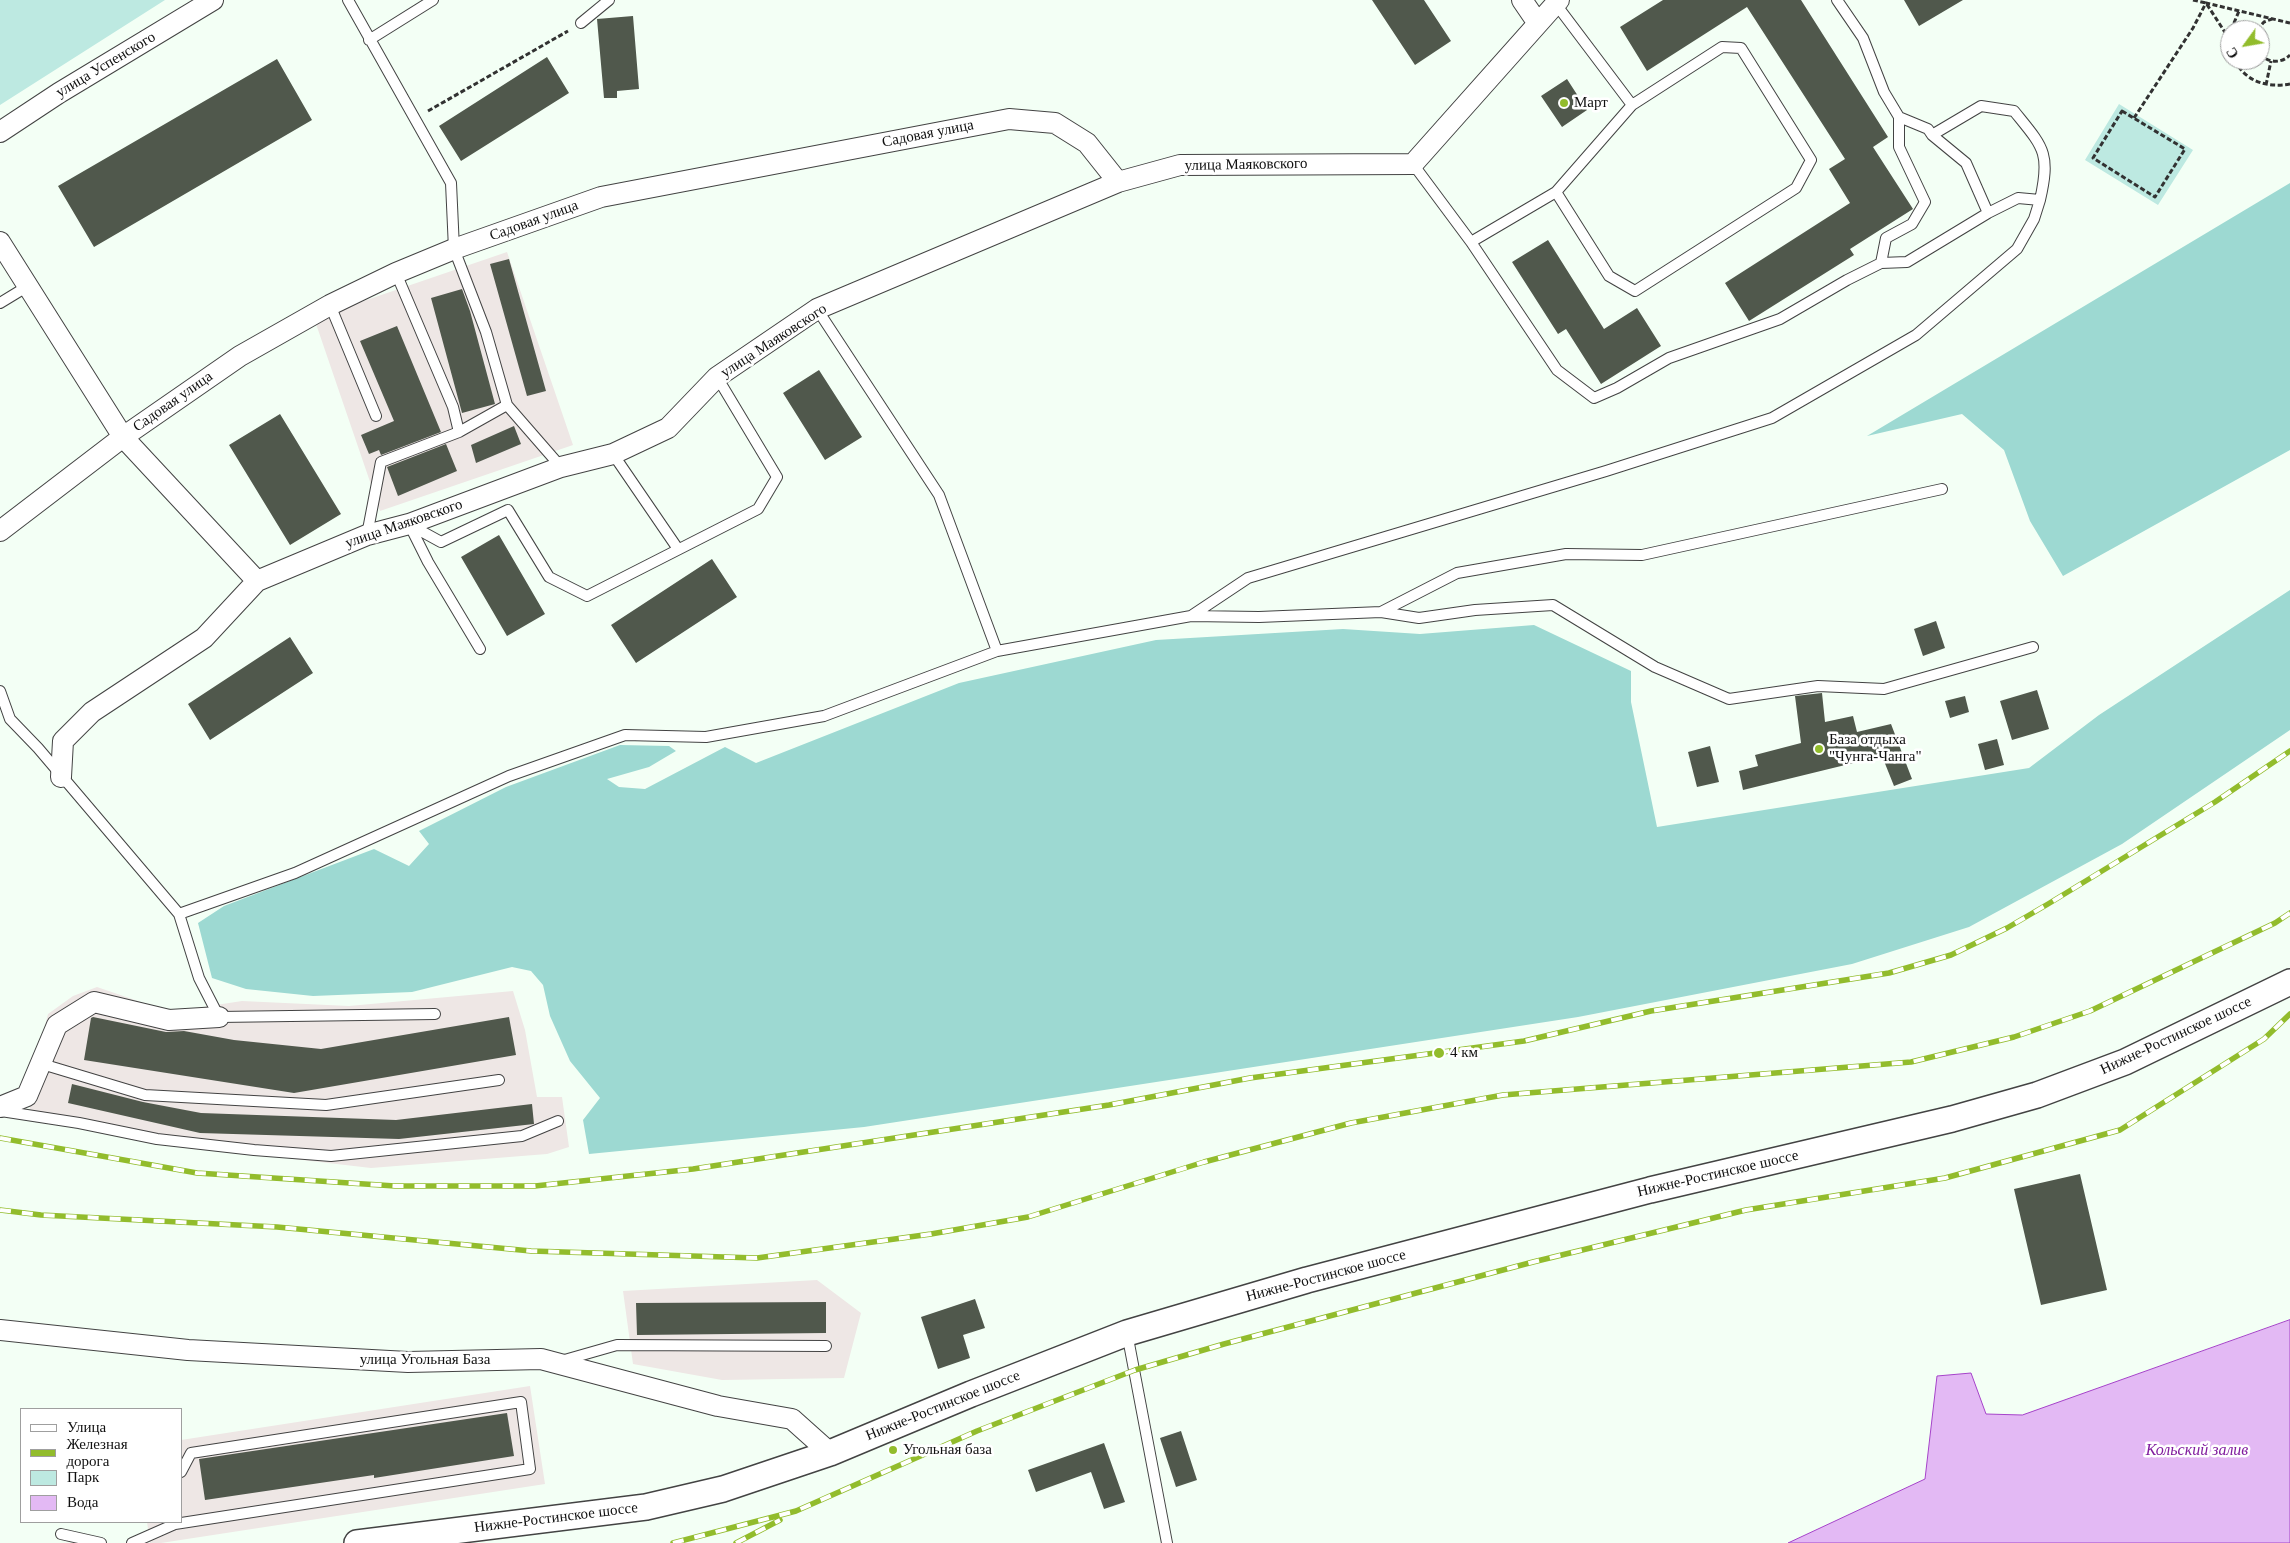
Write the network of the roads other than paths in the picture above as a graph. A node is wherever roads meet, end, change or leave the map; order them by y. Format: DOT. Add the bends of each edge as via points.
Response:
graph roads {
  1 [pos="213,0"];
  2 [pos="348,0"];
  3 [pos="432,0"];
  4 [pos="609,0"];
  5 [pos="1522,0"];
  6 [pos="1837,0"];
  7 [pos="1557,2"];
  8 [pos="1537,22"];
  9 [pos="581,23"];
  10 [pos="370,40"];
  11 [pos="1632,105"];
  12 [pos="1899,117"];
  13 [pos="0,132"];
  14 [pos="1932,135"];
  15 [pos="1413,164"];
  16 [pos="1118,182"];
  17 [pos="1556,192"];
  18 [pos="2040,200"];
  19 [pos="1988,213"];
  20 [pos="0,242"];
  21 [pos="1471,242"];
  22 [pos="454,249"];
  23 [pos="1881,263"];
  24 [pos="396,273"];
  25 [pos="28,286"];
  26 [pos="0,303"];
  27 [pos="330,305"];
  28 [pos="817,309"];
  29 [pos="718,377"];
  30 [pos="507,405"];
  31 [pos="376,416"];
  32 [pos="458,432"];
  33 [pos="123,437"];
  34 [pos="612,454"];
  35 [pos="562,467"];
  36 [pos="1942,489"];
  37 [pos="409,524"];
  38 [pos="0,531"];
  39 [pos="367,535"];
  40 [pos="678,550"];
  41 [pos="257,581"];
  42 [pos="1381,612"];
  43 [pos="1191,616"];
  44 [pos="2033,647"];
  45 [pos="480,648"];
  46 [pos="997,652"];
  47 [pos="0,691"];
  48 [pos="61,777"];
  49 [pos="179,914"];
  50 [pos="2290,982"];
  51 [pos="435,1014"];
  52 [pos="219,1018"];
  53 [pos="42,1064"];
  54 [pos="498,1080"];
  55 [pos="0,1109"];
  56 [pos="558,1121"];
  57 [pos="0,1330"];
  58 [pos="1128,1333"];
  59 [pos="826,1346"];
  60 [pos="555,1363"];
  61 [pos="830,1453"];
  62 [pos="182,1470"];
  63 [pos="160,1523"];
  64 [pos="181,1523"];
  65 [pos="182,1523"];
  66 [pos="155,1532"];
  67 [pos="61,1534"];
  68 [pos="101,1543"];
  69 [pos="132,1543"];
  70 [pos="357,1543"];
  71 [pos="1166,1543"];
  1 -- 13 [label="street, улица Успенского"];
  2 -- 10 [label="lane"];
  3 -- 10 [label="lane"];
  4 -- 9 [label="lane"];
  5 -- 8 [label="street"];
  6 -- 12 [label="lane" via="1863,38 1884,92"];
  7 -- 8 [label="street"];
  7 -- 11 [label="lane"];
  8 -- 15 [label="street"];
  10 -- 22 [label="lane" via="451,183"];
  11 -- 17 [label="lane"];
  11 -- 17 [label="lane" via="1722,47 1741,48 1811,160 1796,188 1635,291 1609,276"];
  12 -- 14 [label="lane" via="1928,128"];
  12 -- 23 [label="lane" via="1899,147 1925,202 1912,224 1886,238"];
  14 -- 18 [label="lane" via="1981,106 2014,111 2043,147 2046,176"];
  14 -- 19 [label="lane" via="1966,163"];
  15 -- 16 [label="street, улица Маяковского" via="1180,165"];
  15 -- 21 [label="lane"];
  16 -- 22 [label="street, Садовая улица" via="1087,143 1055,123 1009,119 601,197"];
  16 -- 28 [label="street, улица Маяковского"];
  17 -- 21 [label="lane"];
  18 -- 19 [label="lane" via="2018,198"];
  18 -- 43 [label="lane" via="2034,220 2017,248 1916,335 1772,418 1248,578"];
  19 -- 23 [label="lane" via="1908,262"];
  20 -- 25 [label="street"];
  21 -- 23 [label="lane" via="1558,370 1594,398 1670,358 1780,319"];
  22 -- 24 [label="street, Садовая улица"];
  22 -- 30 [label="lane" via="486,332"];
  24 -- 27 [label="street, Садовая улица"];
  24 -- 32 [label="lane" via="453,406"];
  25 -- 26 [label="lane"];
  25 -- 33 [label="street"];
  27 -- 31 [label="lane"];
  27 -- 33 [label="street, Садовая улица" via="240,356"];
  28 -- 29 [label="street, улица Маяковского"];
  28 -- 46 [label="lane" via="939,495"];
  29 -- 34 [label="street, улица Маяковского" via="668,428"];
  29 -- 40 [label="lane" via="777,477 758,509"];
  30 -- 32 [label="lane"];
  30 -- 35 [label="lane"];
  32 -- 39 [label="lane" via="381,462"];
  33 -- 38 [label="street, Садовая улица"];
  33 -- 41 [label="street"];
  34 -- 35 [label="street, улица Маяковского"];
  34 -- 40 [label="lane"];
  35 -- 37 [label="street, улица Маяковского"];
  36 -- 42 [label="lane" via="1642,555 1566,554 1457,572"];
  37 -- 39 [label="street, улица Маяковского"];
  37 -- 40 [label="lane" via="441,542 508,510 549,577 587,596"];
  37 -- 45 [label="lane"];
  39 -- 41 [label="street, улица Маяковского"];
  41 -- 48 [label="street, улица Маяковского" via="204,638 92,712 63,740"];
  42 -- 43 [label="lane"];
  42 -- 44 [label="lane" via="1419,618 1475,610 1553,605 1655,667 1729,699 1818,686 1884,689"];
  43 -- 46 [label="lane"];
  46 -- 49 [label="lane" via="824,716 706,738 625,735 509,776 295,873"];
  47 -- 48 [label="lane" via="10,719"];
  48 -- 49 [label="lane"];
  49 -- 52 [label="lane" via="199,978"];
  50 -- 58 [label="street, Нижне-Ростинское шоссе" via="2125,1062 2038,1094 1952,1119 1650,1190 1326,1275"];
  51 -- 52 [label="lane"];
  52 -- 53 [label="street" via="169,1020 94,1002 57,1025"];
  53 -- 54 [label="lane" via="145,1095 326,1106"];
  53 -- 55 [label="street" via="27,1096"];
  55 -- 56 [label="lane" via="157,1138 331,1156 522,1136"];
  57 -- 60 [label="street, улица Угольная База" via="188,1350 408,1362 541,1359"];
  58 -- 61 [label="street, Нижне-Ростинское шоссе"];
  58 -- 71 [label="lane"];
  59 -- 60 [label="lane" via="617,1345"];
  60 -- 61 [label="street, улица Угольная База" via="718,1406 792,1419"];
  61 -- 70 [label="street, Нижне-Ростинское шоссе" via="723,1489 646,1507"];
  62 -- 65 [label="lane" via="191,1453 522,1402 530,1469"];
  63 -- 66 [label="lane"];
  64 -- 66 [label="lane"];
  66 -- 69 [label="lane"];
  67 -- 68 [label="lane"];
}
